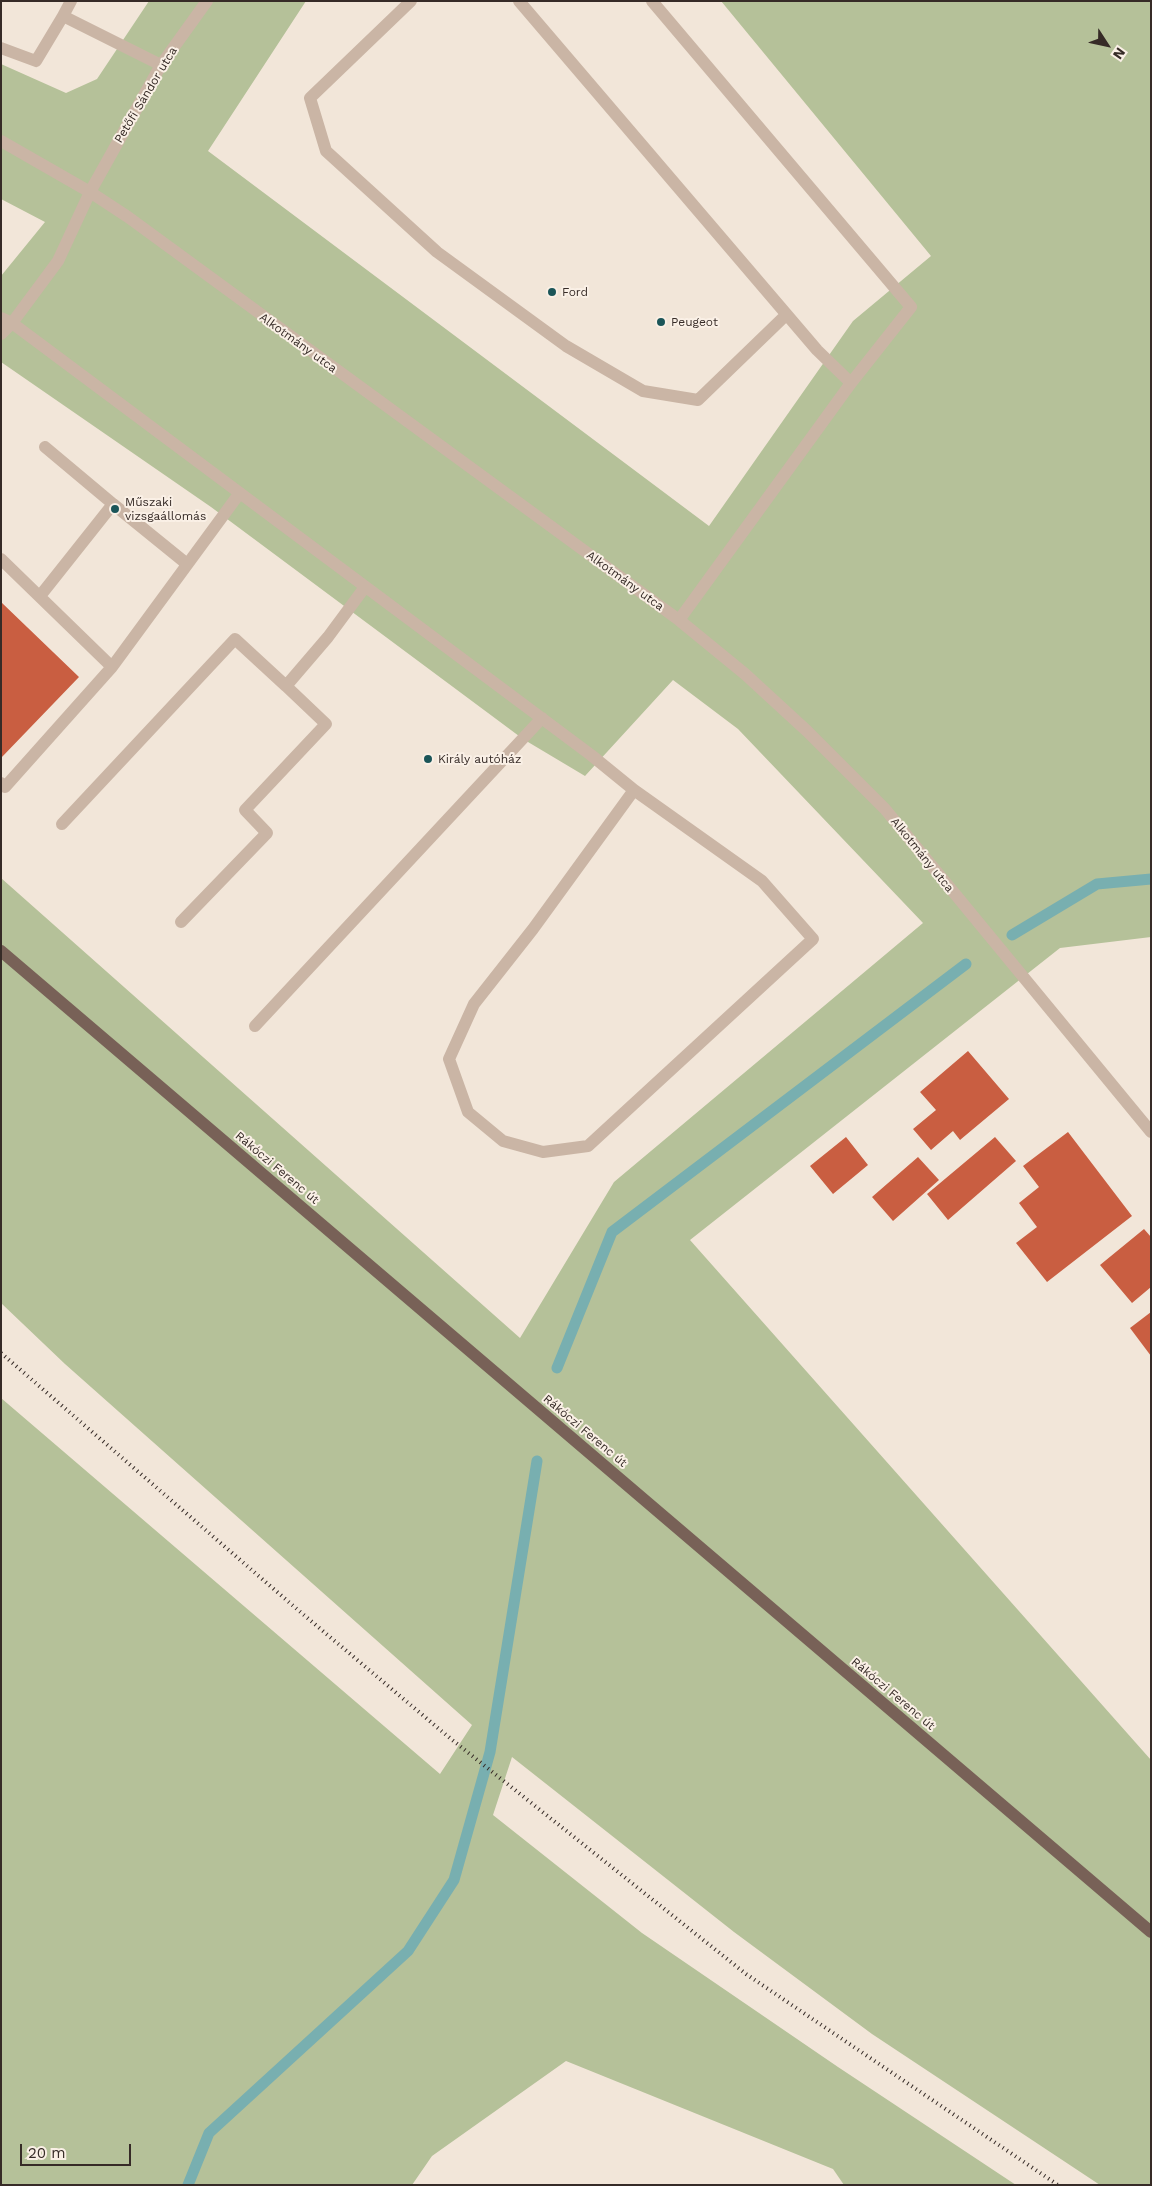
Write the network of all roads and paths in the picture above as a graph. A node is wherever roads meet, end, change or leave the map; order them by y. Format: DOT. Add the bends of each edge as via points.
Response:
graph roads {
  1 [pos="71,1"];
  2 [pos="207,1"];
  3 [pos="411,1"];
  4 [pos="519,1"];
  5 [pos="652,1"];
  6 [pos="63,16"];
  7 [pos="1,48"];
  8 [pos="161,65"];
  9 [pos="1,141"];
  10 [pos="90,192"];
  11 [pos="786,315"];
  12 [pos="7,321"];
  13 [pos="1,334"];
  14 [pos="851,384"];
  15 [pos="45,447"];
  16 [pos="239,494"];
  17 [pos="113,504"];
  18 [pos="1,559"];
  19 [pos="187,564"];
  20 [pos="365,587"];
  21 [pos="40,596"];
  22 [pos="679,620"];
  23 [pos="112,667"];
  24 [pos="286,686"];
  25 [pos="542,718"];
  26 [pos="1,783"];
  27 [pos="634,790"];
  28 [pos="62,824"];
  29 [pos="181,922"];
  30 [pos="1,951"];
  31 [pos="255,1026"];
  32 [pos="1151,1132"];
  33 [pos="1151,1932"];
  1 -- 6 [label="street"];
  2 -- 8 [label="street, Petőfi Sándor utca"];
  3 -- 11 [label="street" via="310,98 326,151 437,252 566,346 643,391 698,400"];
  4 -- 11 [label="street"];
  5 -- 14 [label="street" via="911,307"];
  6 -- 7 [label="street" via="36,61"];
  6 -- 8 [label="street"];
  8 -- 10 [label="street, Petőfi Sándor utca"];
  9 -- 10 [label="street, Alkotmány utca"];
  10 -- 12 [label="street, Petőfi Sándor utca" via="58,261"];
  10 -- 22 [label="street, Alkotmány utca"];
  11 -- 14 [label="street"];
  12 -- 13 [label="street, Petőfi Sándor utca"];
  12 -- 16 [label="street"];
  14 -- 22 [label="street"];
  15 -- 17 [label="street"];
  16 -- 19 [label="street"];
  16 -- 20 [label="street"];
  17 -- 19 [label="street"];
  17 -- 21 [label="street"];
  18 -- 21 [label="street"];
  19 -- 23 [label="street"];
  20 -- 24 [label="street"];
  20 -- 25 [label="street"];
  21 -- 23 [label="street"];
  22 -- 32 [label="street, Alkotmány utca" via="807,730 885,810"];
  23 -- 26 [label="street" via="4,787"];
  24 -- 28 [label="street" via="235,639"];
  24 -- 29 [label="street" via="326,724 245,810 267,833"];
  25 -- 27 [label="street"];
  25 -- 31 [label="street"];
  27 -- 27 [label="street" via="762,881 813,939 588,1146 543,1152 503,1141 468,1112 449,1059 474,1004"];
  30 -- 33 [label="main road, Rákóczi Ferenc út"];
}
